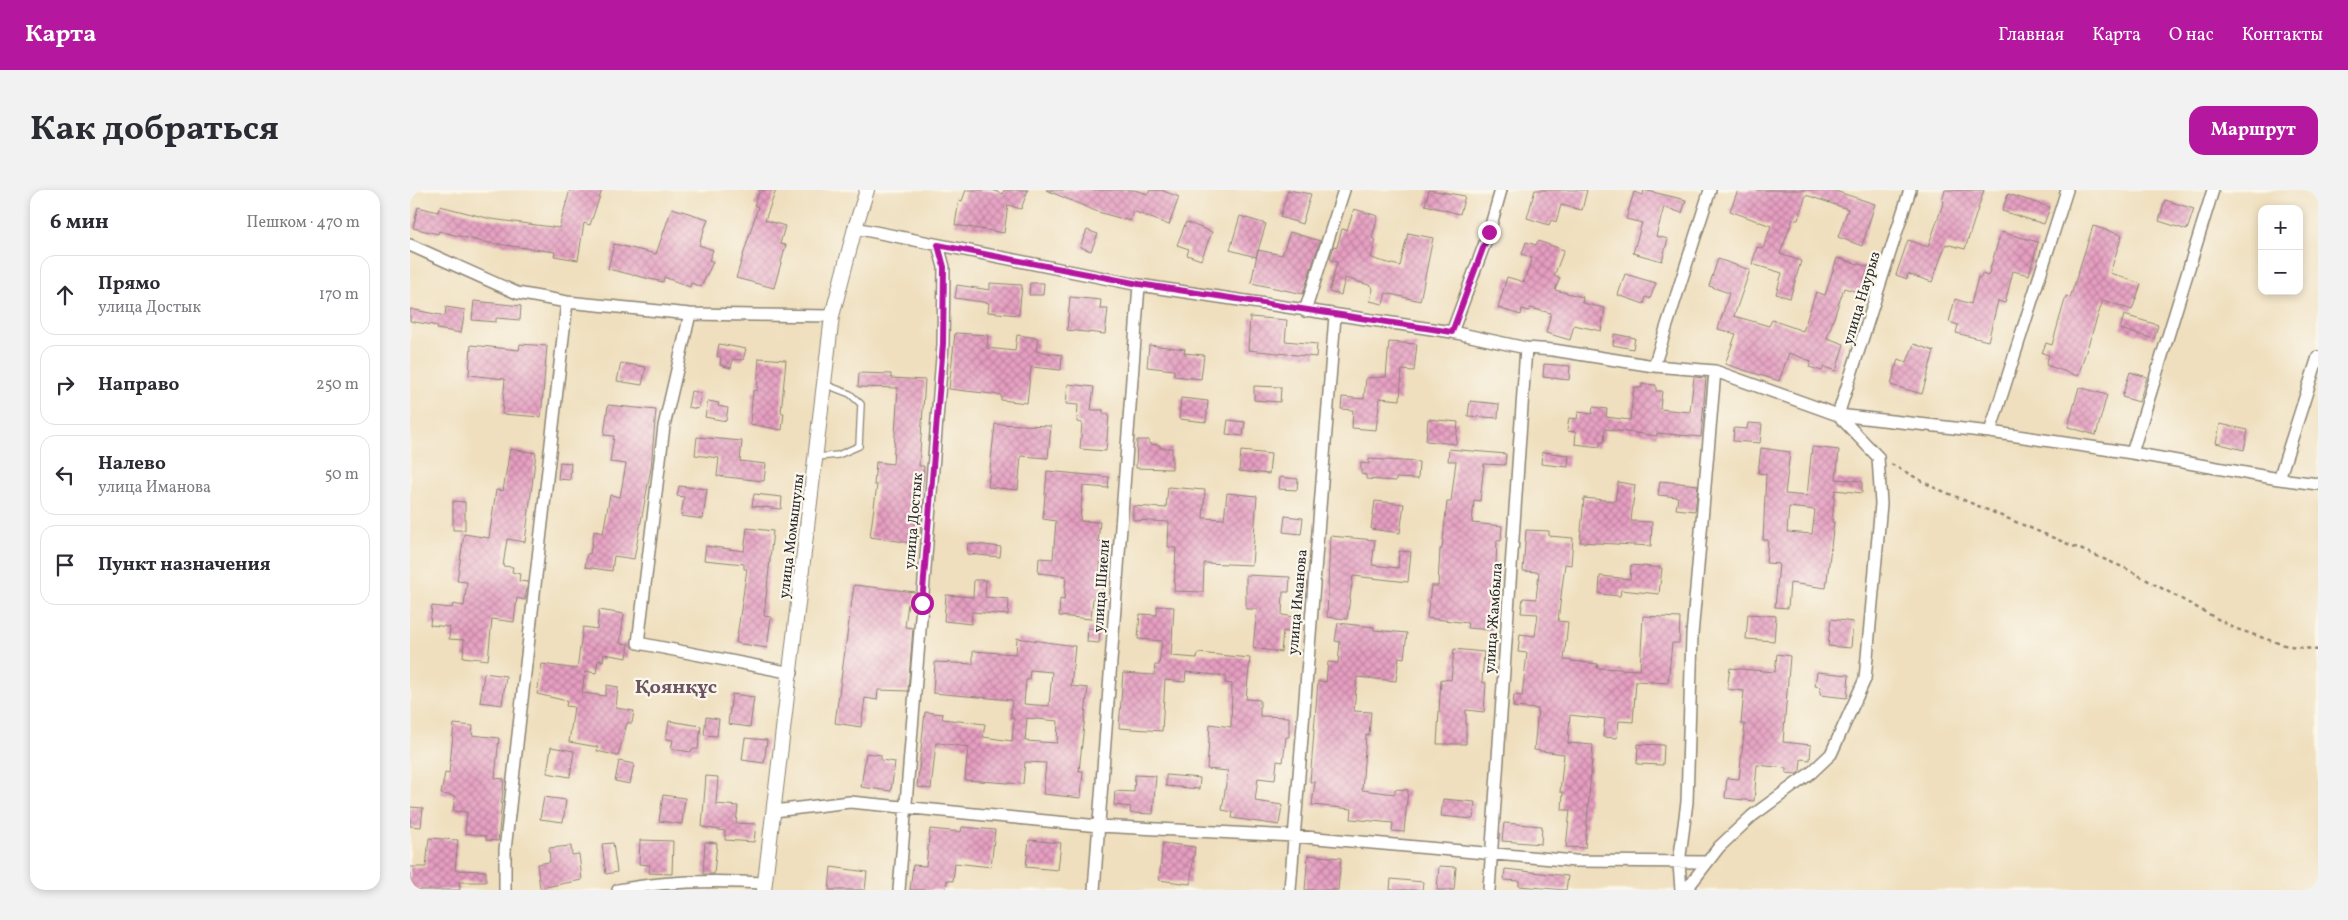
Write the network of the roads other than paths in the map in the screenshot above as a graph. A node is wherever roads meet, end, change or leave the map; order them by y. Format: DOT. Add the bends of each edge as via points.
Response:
graph roads {
  1 [pos="867,190"];
  2 [pos="1344,190"];
  3 [pos="1501,190"];
  4 [pos="1710,190"];
  5 [pos="1910,190"];
  6 [pos="2067,190"];
  7 [pos="2213,190"];
  8 [pos="854,228"];
  9 [pos="410,245"];
  10 [pos="938,245"];
  11 [pos="1139,284"];
  12 [pos="567,302"];
  13 [pos="1305,311"];
  14 [pos="690,314"];
  15 [pos="832,316"];
  16 [pos="1335,316"];
  17 [pos="1452,332"];
  18 [pos="1526,348"];
  19 [pos="2318,357"];
  20 [pos="1654,366"];
  21 [pos="1715,370"];
  22 [pos="824,384"];
  23 [pos="1838,415"];
  24 [pos="1990,432"];
  25 [pos="2132,453"];
  26 [pos="816,457"];
  27 [pos="2279,479"];
  28 [pos="2318,484"];
  29 [pos="792,673"];
  30 [pos="904,808"];
  31 [pos="774,811"];
  32 [pos="1099,826"];
  33 [pos="1294,836"];
  34 [pos="1492,853"];
  35 [pos="1706,862"];
  36 [pos="1679,864"];
  37 [pos="765,886"];
  38 [pos="506,890"];
  39 [pos="618,890"];
  40 [pos="899,890"];
  41 [pos="1094,890"];
  42 [pos="1290,890"];
  43 [pos="1489,890"];
  44 [pos="1681,890"];
  45 [pos="1686,890"];
  1 -- 8 [label="street, улица Момышулы"];
  2 -- 13 [label="street"];
  3 -- 17 [label="street"];
  4 -- 20 [label="street"];
  5 -- 23 [label="street, улица Наурыз"];
  6 -- 24 [label="street"];
  7 -- 25 [label="street"];
  8 -- 10 [label="street"];
  8 -- 15 [label="street, улица Момышулы"];
  9 -- 12 [label="street" via="517,293"];
  10 -- 11 [label="street"];
  10 -- 30 [label="street, улица Достык" via="944,267 943,344"];
  11 -- 13 [label="street"];
  11 -- 32 [label="street, улица Шиели"];
  12 -- 14 [label="street"];
  12 -- 38 [label="street" via="505,850"];
  13 -- 16 [label="street"];
  14 -- 15 [label="street"];
  14 -- 29 [label="street" via="664,426 638,643"];
  15 -- 22 [label="street, улица Момышулы"];
  16 -- 17 [label="street"];
  16 -- 33 [label="street, улица Иманова"];
  17 -- 18 [label="street"];
  18 -- 20 [label="street"];
  18 -- 34 [label="street, улица Жамбыла"];
  19 -- 27 [label="street"];
  20 -- 21 [label="street"];
  21 -- 23 [label="street"];
  21 -- 36 [label="street" via="1692,636 1687,802"];
  22 -- 26 [label="street, улица Момышулы"];
  22 -- 26 [label="lane" via="850,394 861,404 859,446 838,455"];
  23 -- 24 [label="street"];
  23 -- 35 [label="street" via="1878,457 1881,504 1865,679 1831,754 1752,816"];
  24 -- 25 [label="street"];
  25 -- 27 [label="street"];
  26 -- 29 [label="street, улица Момышулы"];
  27 -- 28 [label="street"];
  29 -- 31 [label="street, улица Момышулы"];
  30 -- 31 [label="street" via="850,802"];
  30 -- 32 [label="street"];
  30 -- 40 [label="street, улица Достык"];
  31 -- 37 [label="street, улица Момышулы"];
  32 -- 33 [label="street"];
  32 -- 41 [label="street, улица Шиели"];
  33 -- 34 [label="street"];
  33 -- 42 [label="street, улица Иманова"];
  34 -- 36 [label="street" via="1575,861"];
  34 -- 43 [label="street, улица Жамбыла"];
  35 -- 36 [label="street"];
  35 -- 45 [label="street"];
  36 -- 44 [label="street"];
  37 -- 39 [label="street" via="676,882"];
}
